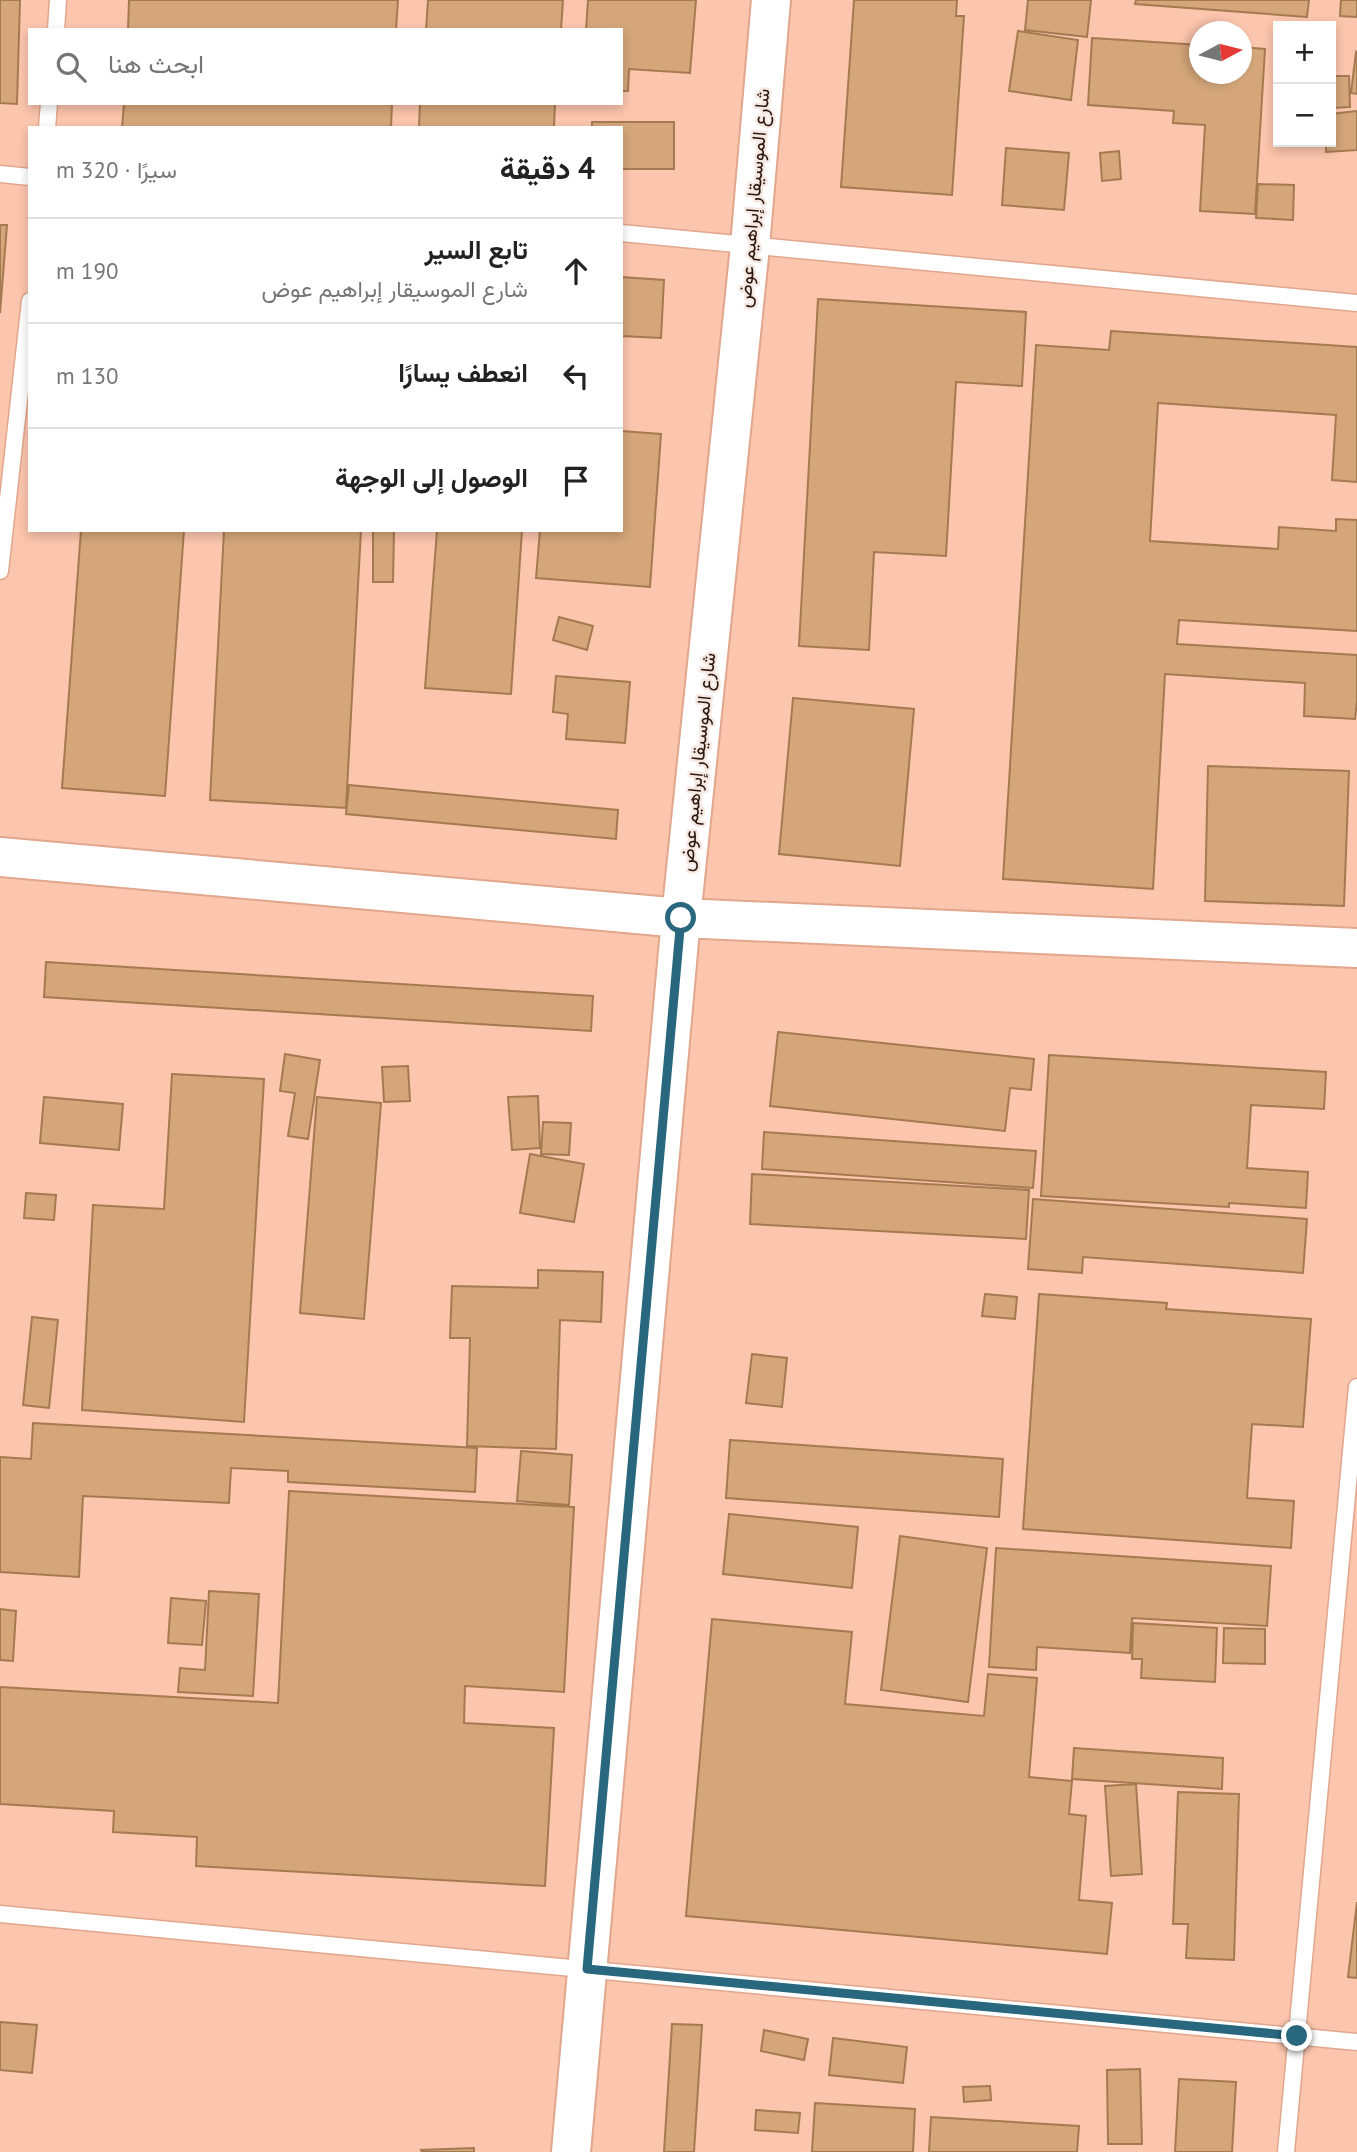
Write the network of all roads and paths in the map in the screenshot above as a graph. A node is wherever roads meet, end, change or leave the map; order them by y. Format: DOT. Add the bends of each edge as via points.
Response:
graph roads {
  1 [pos="58,0"];
  2 [pos="771,0"];
  3 [pos="55,28"];
  4 [pos="50,105"];
  5 [pos="47,126"];
  6 [pos="0,174"];
  7 [pos="28,177"];
  8 [pos="623,233"];
  9 [pos="750,246"];
  10 [pos="1357,303"];
  11 [pos="28,319"];
  12 [pos="0,571"];
  13 [pos="0,857"];
  14 [pos="681,918"];
  15 [pos="1357,948"];
  16 [pos="1357,1387"];
  17 [pos="0,1914"];
  18 [pos="587,1969"];
  19 [pos="1297,2036"];
  20 [pos="1357,2042"];
  21 [pos="570,2152"];
  22 [pos="1286,2152"];
  1 -- 3 [label="lane"];
  2 -- 9 [label="street, شارع الموسيقار إبراهيم عوض"];
  4 -- 5 [label="lane"];
  6 -- 7 [label="lane"];
  8 -- 9 [label="lane"];
  9 -- 10 [label="lane"];
  9 -- 14 [label="street, شارع الموسيقار إبراهيم عوض"];
  11 -- 12 [label="lane"];
  13 -- 14 [label="street"];
  14 -- 15 [label="street"];
  14 -- 18 [label="street, شارع الموسيقار إبراهيم عوض"];
  16 -- 19 [label="lane"];
  17 -- 18 [label="lane"];
  18 -- 19 [label="lane"];
  18 -- 21 [label="street, شارع الموسيقار إبراهيم عوض"];
  19 -- 20 [label="lane"];
  19 -- 22 [label="lane"];
}
